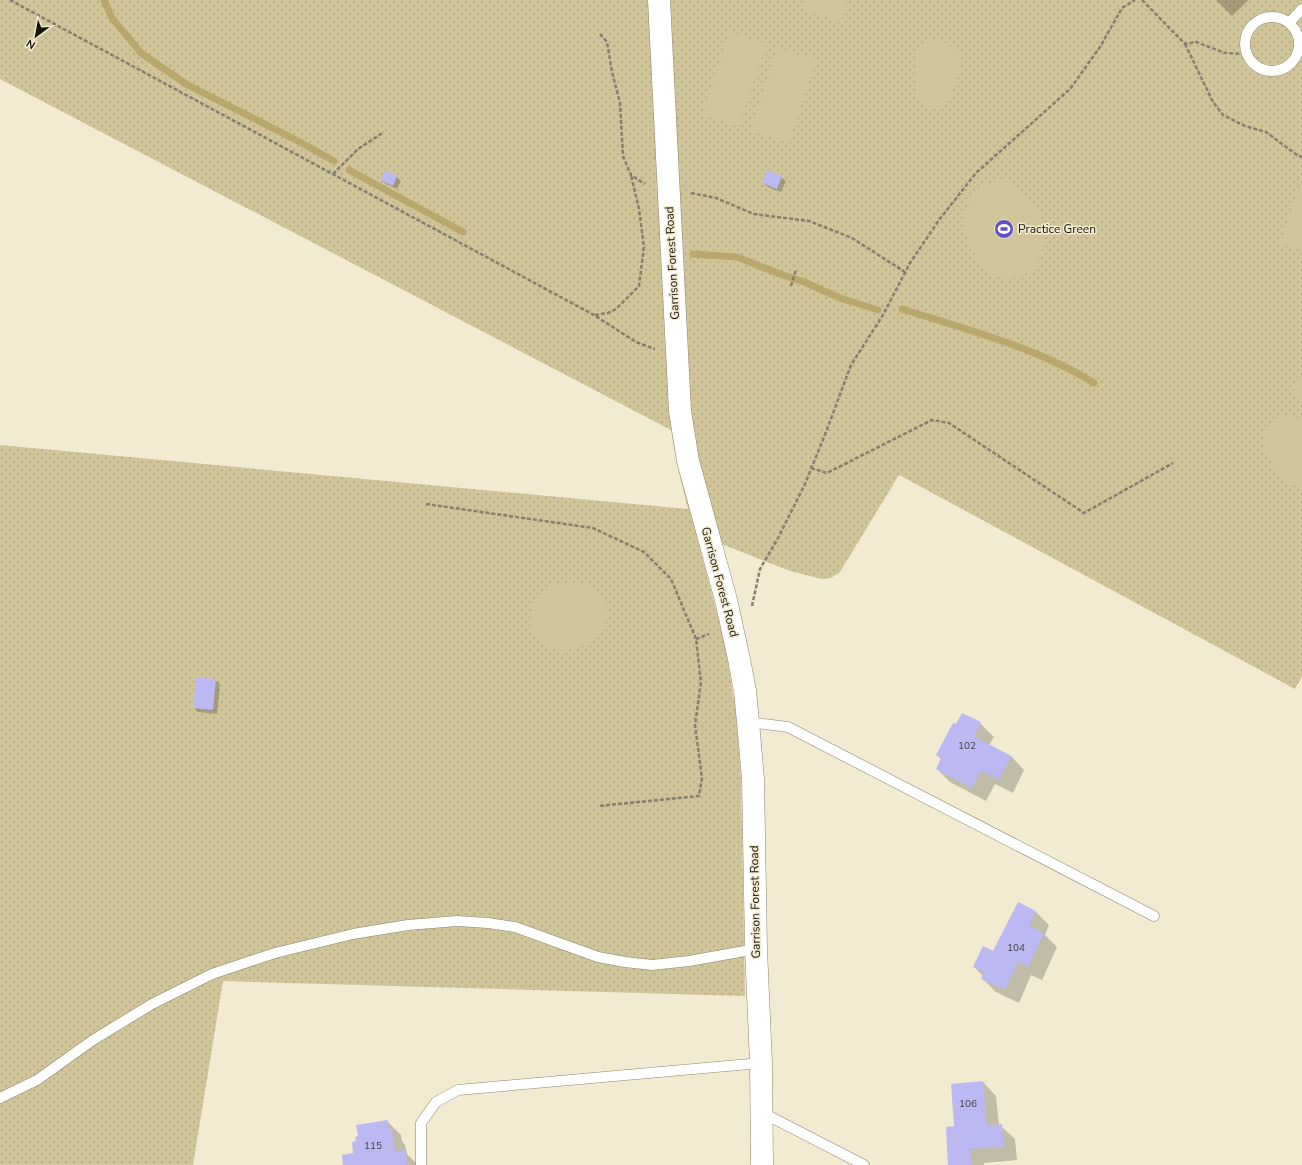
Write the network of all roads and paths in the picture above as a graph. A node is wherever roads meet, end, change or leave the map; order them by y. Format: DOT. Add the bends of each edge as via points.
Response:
graph roads {
  1 [pos="10,0"];
  2 [pos="659,0"];
  3 [pos="1135,0"];
  4 [pos="1142,0"];
  5 [pos="1302,9"];
  6 [pos="1289,23"];
  7 [pos="600,34"];
  8 [pos="1185,44"];
  9 [pos="1247,54"];
  10 [pos="384,132"];
  11 [pos="1302,157"];
  12 [pos="333,174"];
  13 [pos="631,175"];
  14 [pos="650,188"];
  15 [pos="686,193"];
  16 [pos="796,270"];
  17 [pos="905,272"];
  18 [pos="791,286"];
  19 [pos="594,315"];
  20 [pos="677,352"];
  21 [pos="1173,463"];
  22 [pos="811,468"];
  23 [pos="426,504"];
  24 [pos="752,607"];
  25 [pos="748,722"];
  26 [pos="598,806"];
  27 [pos="1154,916"];
  28 [pos="756,949"];
  29 [pos="761,1064"];
  30 [pos="0,1098"];
  31 [pos="761,1112"];
  32 [pos="421,1165"];
  33 [pos="762,1165"];
  34 [pos="864,1165"];
  1 -- 12 [label="path"];
  2 -- 20 [label="main road, Garrison Forest Road"];
  3 -- 17 [label="path" via="1122,8 1100,47 1070,89 976,173 939,220"];
  4 -- 8 [label="path"];
  5 -- 6 [label="lane"];
  6 -- 9 [label="lane" via="1273,17 1256,22 1246,37"];
  6 -- 9 [label="lane" via="1295,30 1299,46 1292,62 1285,68 1263,69 1252,62"];
  7 -- 13 [label="path" via="607,42 620,103 623,156"];
  8 -- 9 [label="path" via="1196,42 1226,52"];
  8 -- 11 [label="path" via="1212,102 1223,115 1245,126 1266,132"];
  10 -- 12 [label="path" via="358,149"];
  12 -- 19 [label="path"];
  13 -- 14 [label="path"];
  13 -- 19 [label="path" via="644,247 639,286 616,309"];
  15 -- 17 [label="path" via="716,198 754,214 809,221 852,238"];
  16 -- 18 [label="path"];
  17 -- 22 [label="path" via="883,315 851,365"];
  19 -- 20 [label="path" via="636,342 659,351"];
  20 -- 25 [label="main road, Garrison Forest Road" via="680,411 688,461 732,627 745,691"];
  21 -- 22 [label="path" via="1084,513 949,423 932,420 828,473"];
  22 -- 24 [label="path" via="777,540 760,569"];
  23 -- 26 [label="path" via="593,528 644,552 671,579 696,639 700,682 695,725 702,778 699,796"];
  25 -- 27 [label="lane" via="788,728"];
  25 -- 28 [label="main road, Garrison Forest Road" via="753,779"];
  28 -- 29 [label="main road, Garrison Forest Road"];
  28 -- 30 [label="lane" via="652,965 598,957 515,928 488,923 457,921 353,934 275,953 212,974 152,1004 37,1080"];
  29 -- 31 [label="main road, Garrison Forest Road"];
  29 -- 32 [label="lane" via="458,1090 436,1102 421,1123"];
  31 -- 33 [label="main road, Garrison Forest Road"];
  31 -- 34 [label="lane"];
}
